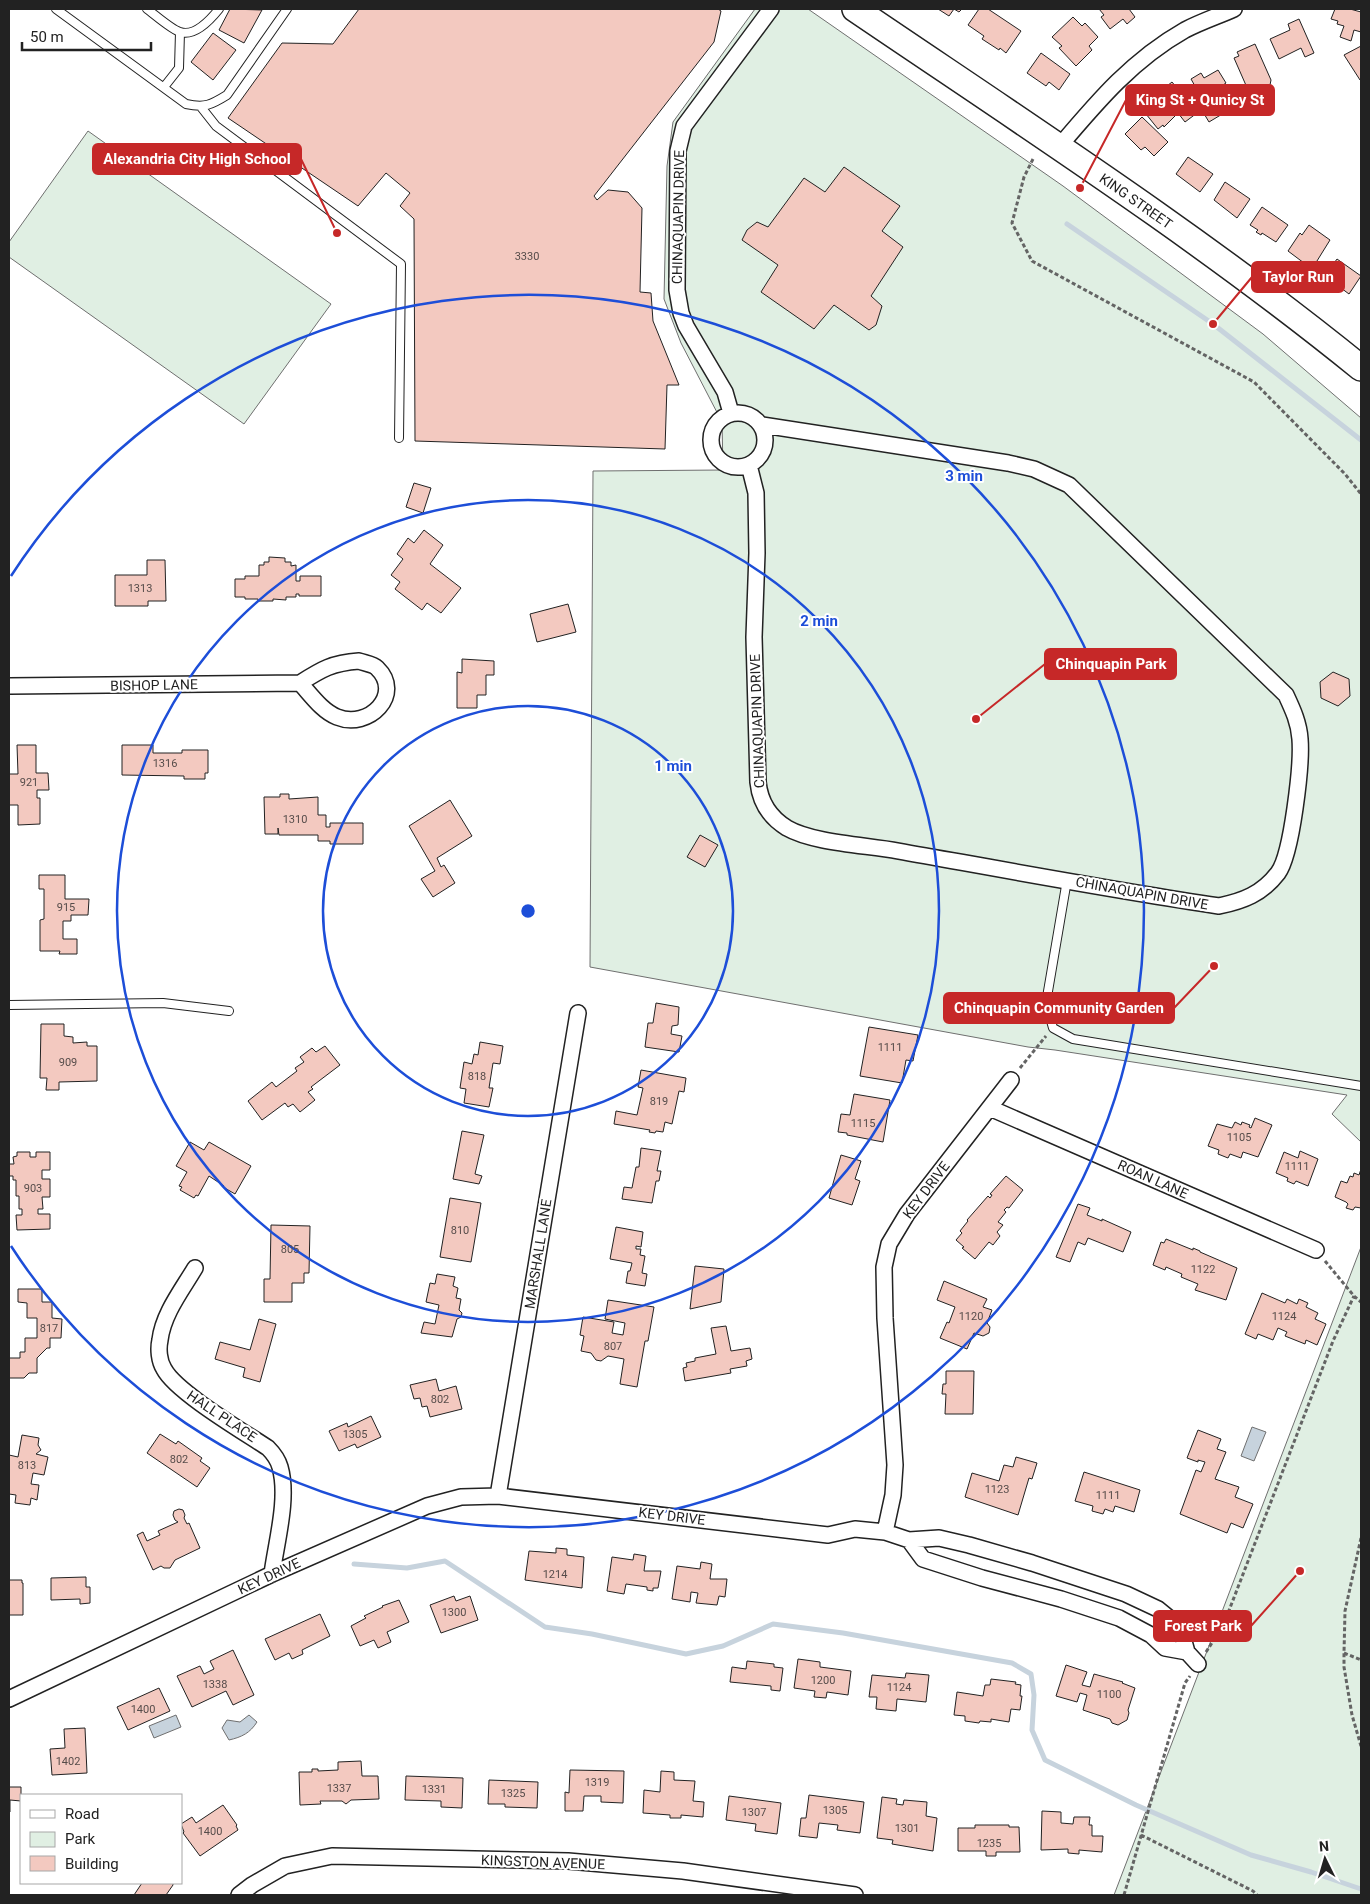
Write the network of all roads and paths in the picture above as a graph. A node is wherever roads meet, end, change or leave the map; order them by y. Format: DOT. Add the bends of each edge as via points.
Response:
graph roads {
  1 [pos="56,9"];
  2 [pos="147,9"];
  3 [pos="219,9"];
  4 [pos="287,9"];
  5 [pos="771,9"];
  6 [pos="855,9"];
  7 [pos="1224,11"];
  8 [pos="180,32"];
  9 [pos="164,87"];
  10 [pos="201,107"];
  11 [pos="1058,148"];
  12 [pos="1033,159"];
  13 [pos="1361,368"];
  14 [pos="731,413"];
  15 [pos="762,425"];
  16 [pos="399,438"];
  17 [pos="749,465"];
  18 [pos="1361,494"];
  19 [pos="300,683"];
  20 [pos="9,686"];
  21 [pos="1067,880"];
  22 [pos="9,1005"];
  23 [pos="229,1011"];
  24 [pos="578,1013"];
  25 [pos="1052,1028"];
  26 [pos="1010,1080"];
  27 [pos="1361,1086"];
  28 [pos="990,1108"];
  29 [pos="1316,1250"];
  30 [pos="195,1268"];
  31 [pos="1354,1296"];
  32 [pos="1361,1302"];
  33 [pos="498,1496"];
  34 [pos="885,1532"];
  35 [pos="1361,1538"];
  36 [pos="909,1540"];
  37 [pos="272,1574"];
  38 [pos="1187,1652"];
  39 [pos="1344,1653"];
  40 [pos="1361,1660"];
  41 [pos="1198,1664"];
  42 [pos="9,1699"];
  43 [pos="1361,1746"];
  44 [pos="1141,1834"];
  45 [pos="239,1895"];
  46 [pos="854,1895"];
  47 [pos="1124,1895"];
  48 [pos="1257,1895"];
  1 -- 9 [label="lane"];
  2 -- 8 [label="lane"];
  3 -- 8 [label="lane" via="207,24 189,32"];
  4 -- 10 [label="lane" via="227,95"];
  5 -- 14 [label="street, CHINAQUAPIN DRIVE" via="684,126 678,151 677,281 681,313 725,392"];
  6 -- 11 [label="main road, KING STREET"];
  7 -- 11 [label="street" via="1185,30 1128,70"];
  8 -- 9 [label="lane" via="179,68"];
  9 -- 10 [label="lane" via="186,104"];
  10 -- 16 [label="lane" via="216,126 401,264"];
  11 -- 13 [label="main road, KING STREET" via="1211,253 1303,320"];
  12 -- 18 [label="path" via="1024,177 1012,223 1032,261 1254,382 1346,474"];
  14 -- 15 [label="street, CHINAQUAPIN DRIVE" via="748,414"];
  14 -- 17 [label="street" via="716,424 710,440 712,449 723,463 740,467"];
  15 -- 17 [label="street" via="766,441 764,449"];
  15 -- 21 [label="street, CHINAQUAPIN DRIVE" via="1008,463 1034,469 1069,486 1286,695 1297,717 1301,740 1294,817 1287,854 1278,873 1260,890 1244,900 1219,906"];
  17 -- 21 [label="street, CHINAQUAPIN DRIVE" via="756,493 756,766 759,794 767,811 787,828 808,837"];
  19 -- 19 [label="street" via="339,662 359,661 376,667 385,682 386,694 377,711 351,720 328,713"];
  19 -- 20 [label="street, BISHOP LANE"];
  21 -- 25 [label="lane" via="1046,1003"];
  22 -- 23 [label="lane" via="163,1004"];
  24 -- 33 [label="street, MARSHALL LANE"];
  25 -- 26 [label="path"];
  25 -- 27 [label="lane" via="1072,1039"];
  26 -- 28 [label="street, KEY DRIVE"];
  28 -- 29 [label="street, ROAN LANE"];
  28 -- 34 [label="street, KEY DRIVE" via="907,1214 889,1244 884,1267 895,1465"];
  29 -- 31 [label="path"];
  30 -- 37 [label="street, HALL PLACE" via="166,1316 159,1357 164,1370 186,1392 275,1456 280,1467 283,1502"];
  31 -- 32 [label="path"];
  31 -- 41 [label="path" via="1333,1341 1223,1626"];
  33 -- 34 [label="street, KEY DRIVE" via="828,1535 855,1529"];
  33 -- 37 [label="street, KEY DRIVE" via="461,1497 427,1506"];
  34 -- 36 [label="street"];
  35 -- 39 [label="path" via="1345,1611"];
  36 -- 38 [label="street" via="923,1558 1119,1618 1151,1635 1164,1648"];
  36 -- 38 [label="street" via="939,1538 969,1544 1126,1594 1158,1609 1180,1627"];
  37 -- 42 [label="street, KEY DRIVE"];
  38 -- 41 [label="street"];
  39 -- 40 [label="path"];
  39 -- 43 [label="path" via="1352,1715"];
  41 -- 44 [label="path" via="1186,1683"];
  44 -- 47 [label="path"];
  44 -- 48 [label="path"];
  45 -- 46 [label="street, KINGSTON AVENUE" via="285,1866 332,1856 568,1861 683,1871"];
}
